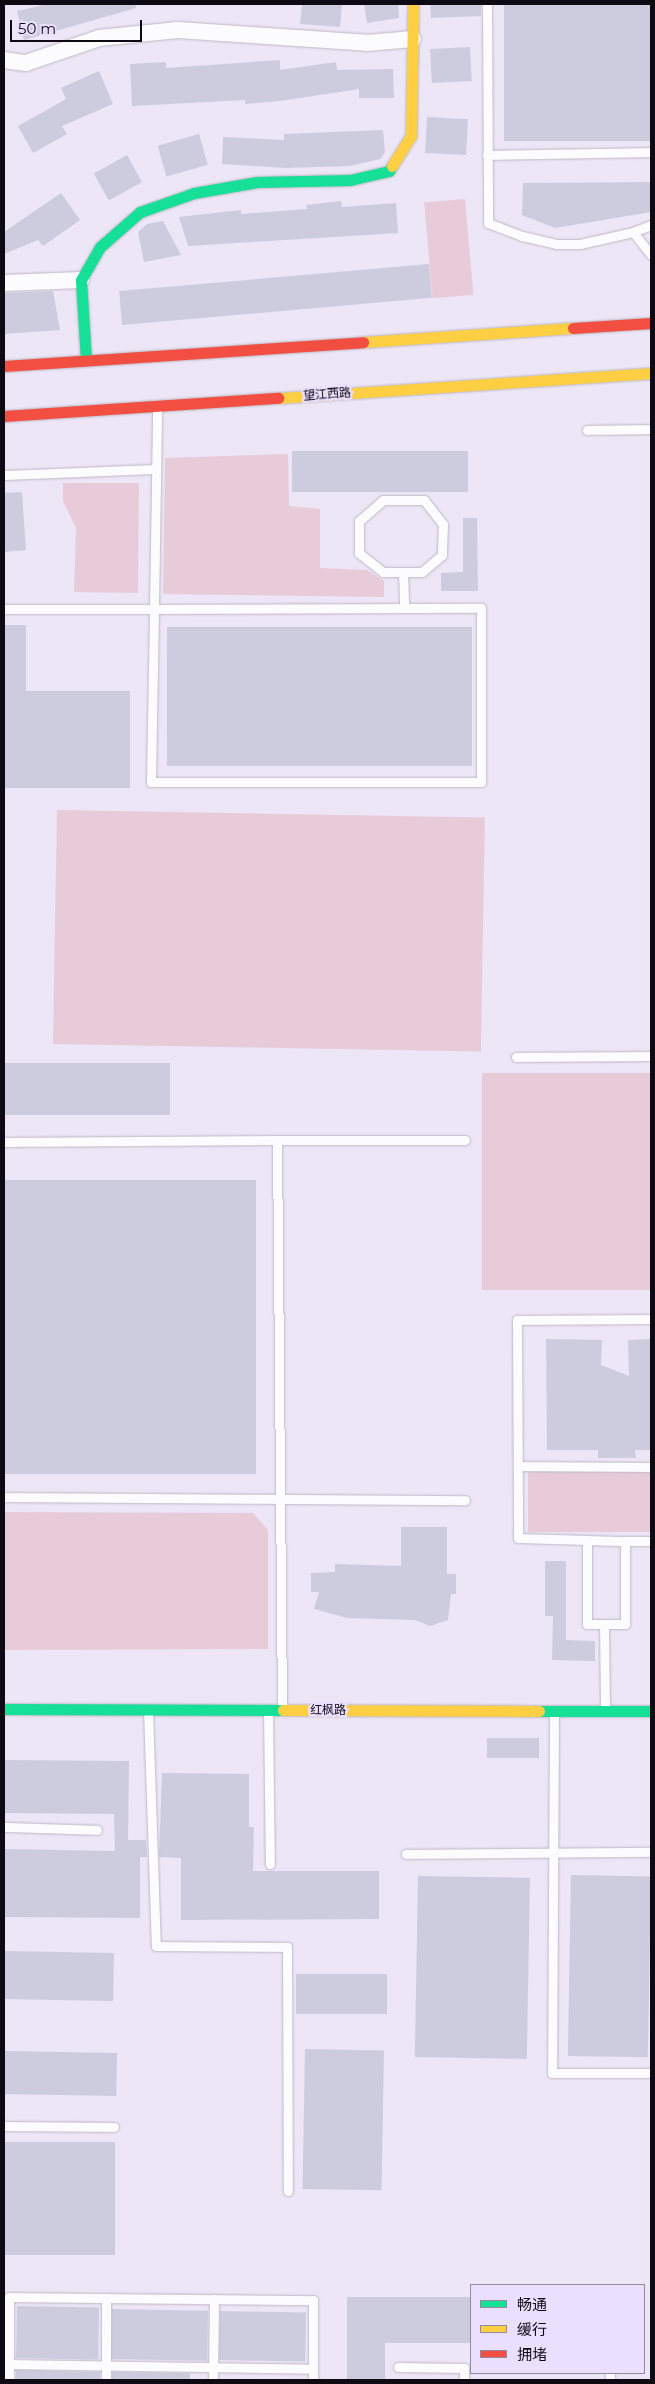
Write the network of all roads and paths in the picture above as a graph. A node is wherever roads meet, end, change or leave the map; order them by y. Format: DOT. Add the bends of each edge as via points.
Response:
graph roads {
  1 [pos="413,4"];
  2 [pos="487,4"];
  3 [pos="413,39"];
  4 [pos="4,60"];
  5 [pos="651,152"];
  6 [pos="487,155"];
  7 [pos="651,225"];
  8 [pos="633,232"];
  9 [pos="651,255"];
  10 [pos="81,280"];
  11 [pos="4,282"];
  12 [pos="651,323"];
  13 [pos="86,360"];
  14 [pos="4,366"];
  15 [pos="651,373"];
  16 [pos="157,406"];
  17 [pos="4,416"];
  18 [pos="651,429"];
  19 [pos="587,430"];
  20 [pos="156,469"];
  21 [pos="4,475"];
  22 [pos="403,572"];
  23 [pos="404,608"];
  24 [pos="4,609"];
  25 [pos="154,609"];
  26 [pos="651,1056"];
  27 [pos="516,1057"];
  28 [pos="277,1140"];
  29 [pos="465,1140"];
  30 [pos="4,1142"];
  31 [pos="651,1318"];
  32 [pos="518,1466"];
  33 [pos="651,1467"];
  34 [pos="4,1497"];
  35 [pos="280,1500"];
  36 [pos="465,1500"];
  37 [pos="587,1540"];
  38 [pos="624,1541"];
  39 [pos="651,1541"];
  40 [pos="604,1625"];
  41 [pos="4,1709"];
  42 [pos="148,1709"];
  43 [pos="268,1709"];
  44 [pos="282,1709"];
  45 [pos="554,1710"];
  46 [pos="605,1711"];
  47 [pos="651,1711"];
  48 [pos="4,1827"];
  49 [pos="97,1830"];
  50 [pos="553,1852"];
  51 [pos="651,1852"];
  52 [pos="406,1854"];
  53 [pos="270,1864"];
  54 [pos="651,2073"];
  55 [pos="4,2126"];
  56 [pos="114,2127"];
  57 [pos="288,2191"];
  58 [pos="106,2298"];
  59 [pos="214,2299"];
  60 [pos="9,2364"];
  61 [pos="106,2366"];
  62 [pos="398,2367"];
  63 [pos="214,2368"];
  64 [pos="468,2368"];
  65 [pos="313,2369"];
  66 [pos="9,2380"];
  67 [pos="106,2380"];
  68 [pos="213,2380"];
  69 [pos="313,2380"];
  70 [pos="464,2380"];
  1 -- 3 [label="main road"];
  2 -- 6 [label="lane"];
  3 -- 4 [label="street" via="367,43 178,30 99,38 26,63"];
  3 -- 10 [label="main road" via="411,136 389,171 350,180 257,182 194,193 140,212 100,247"];
  5 -- 6 [label="lane"];
  6 -- 8 [label="lane" via="488,222 522,236 557,244 580,244"];
  7 -- 8 [label="lane"];
  8 -- 9 [label="lane"];
  10 -- 11 [label="street"];
  10 -- 13 [label="main road"];
  12 -- 13 [label="main road"];
  13 -- 14 [label="main road"];
  15 -- 16 [label="main road, 望江西路"];
  16 -- 17 [label="main road, 望江西路"];
  16 -- 20 [label="lane"];
  18 -- 19 [label="lane"];
  20 -- 21 [label="lane"];
  20 -- 25 [label="lane"];
  22 -- 22 [label="lane" via="422,572 442,555 443,524 424,500 383,500 359,521 359,553 383,572"];
  22 -- 23 [label="lane"];
  23 -- 25 [label="lane"];
  23 -- 25 [label="lane" via="481,608 481,782 151,782"];
  24 -- 25 [label="lane"];
  26 -- 27 [label="lane"];
  28 -- 29 [label="lane"];
  28 -- 30 [label="lane"];
  28 -- 35 [label="lane"];
  31 -- 32 [label="lane" via="517,1320"];
  32 -- 33 [label="lane"];
  32 -- 37 [label="lane" via="518,1538"];
  34 -- 35 [label="lane"];
  35 -- 36 [label="lane"];
  35 -- 44 [label="lane"];
  37 -- 38 [label="lane"];
  37 -- 40 [label="lane" via="587,1624"];
  38 -- 39 [label="lane"];
  38 -- 40 [label="lane" via="625,1624"];
  40 -- 46 [label="lane"];
  41 -- 42 [label="main road, 红枫路"];
  42 -- 43 [label="main road, 红枫路"];
  42 -- 57 [label="lane" via="156,1946 287,1947"];
  43 -- 44 [label="main road, 红枫路"];
  43 -- 53 [label="lane"];
  44 -- 45 [label="main road, 红枫路"];
  45 -- 46 [label="main road, 红枫路"];
  45 -- 50 [label="lane"];
  46 -- 47 [label="main road, 红枫路"];
  48 -- 49 [label="lane"];
  50 -- 51 [label="lane"];
  50 -- 52 [label="lane"];
  50 -- 54 [label="lane" via="552,2073"];
  55 -- 56 [label="lane"];
  58 -- 59 [label="lane"];
  58 -- 60 [label="lane" via="9,2297"];
  58 -- 61 [label="lane"];
  59 -- 63 [label="lane"];
  59 -- 65 [label="lane" via="313,2300"];
  60 -- 61 [label="lane"];
  60 -- 66 [label="lane"];
  61 -- 63 [label="lane"];
  61 -- 67 [label="lane"];
  62 -- 64 [label="lane"];
  63 -- 65 [label="lane"];
  63 -- 68 [label="lane"];
  64 -- 70 [label="lane"];
  65 -- 69 [label="lane"];
}
